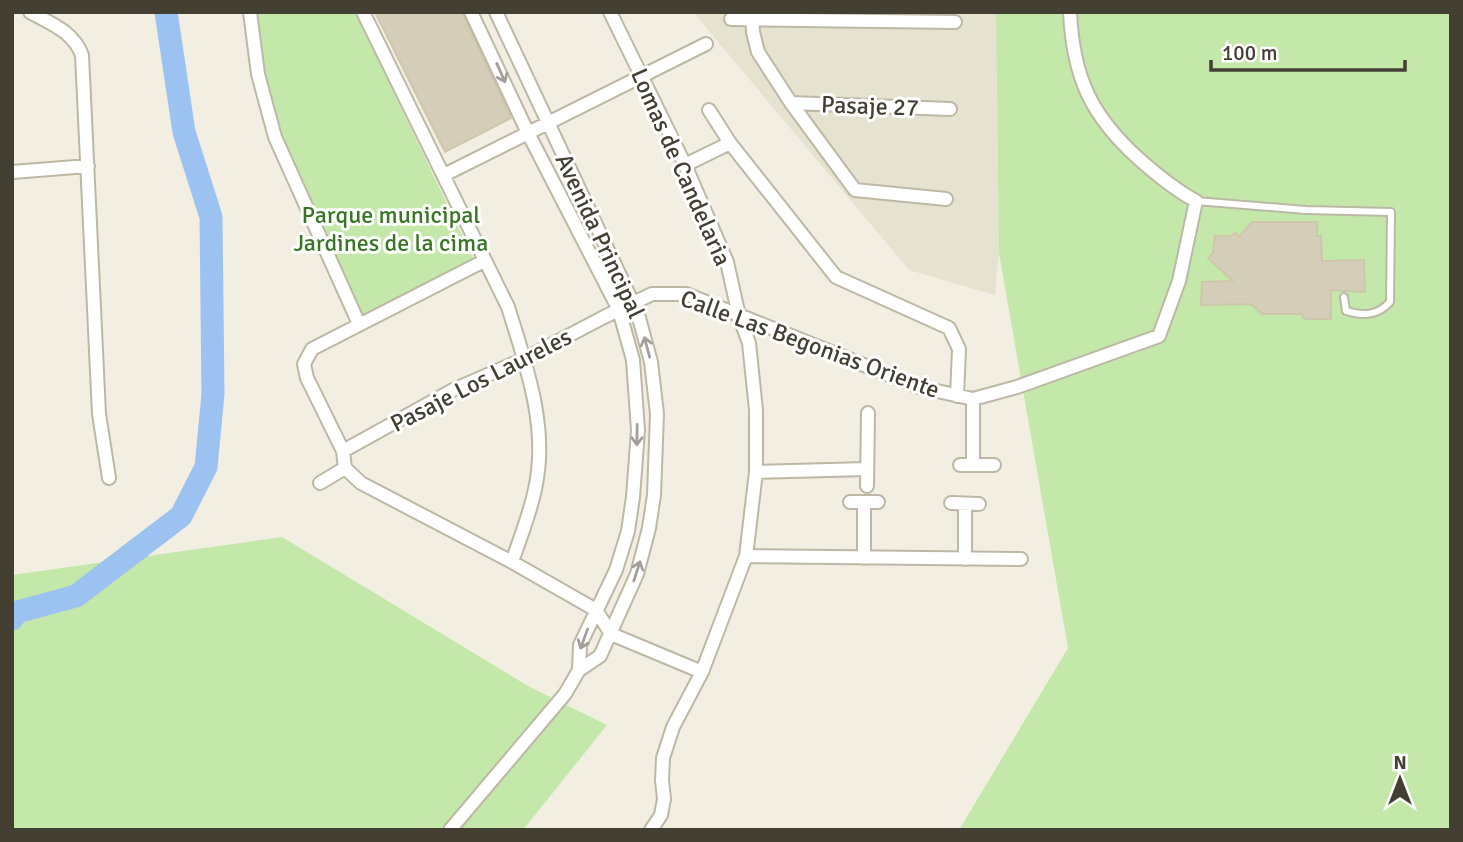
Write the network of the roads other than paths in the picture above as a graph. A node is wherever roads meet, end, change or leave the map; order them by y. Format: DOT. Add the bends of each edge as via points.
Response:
graph roads {
  1 [pos="30,12"];
  2 [pos="250,12"];
  3 [pos="363,12"];
  4 [pos="471,12"];
  5 [pos="496,12"];
  6 [pos="610,12"];
  7 [pos="1070,12"];
  8 [pos="752,16"];
  9 [pos="731,19"];
  10 [pos="955,22"];
  11 [pos="706,44"];
  12 [pos="641,76"];
  13 [pos="791,103"];
  14 [pos="709,110"];
  15 [pos="950,110"];
  16 [pos="548,123"];
  17 [pos="528,133"];
  18 [pos="730,143"];
  19 [pos="685,165"];
  20 [pos="88,166"];
  21 [pos="12,172"];
  22 [pos="444,175"];
  23 [pos="946,199"];
  24 [pos="1196,201"];
  25 [pos="484,261"];
  26 [pos="1344,297"];
  27 [pos="635,303"];
  28 [pos="619,310"];
  29 [pos="739,316"];
  30 [pos="359,324"];
  31 [pos="524,359"];
  32 [pos="957,396"];
  33 [pos="973,399"];
  34 [pos="868,413"];
  35 [pos="343,451"];
  36 [pos="994,465"];
  37 [pos="345,468"];
  38 [pos="867,469"];
  39 [pos="756,472"];
  40 [pos="109,478"];
  41 [pos="320,483"];
  42 [pos="867,486"];
  43 [pos="849,502"];
  44 [pos="864,502"];
  45 [pos="878,502"];
  46 [pos="951,503"];
  47 [pos="965,504"];
  48 [pos="979,504"];
  49 [pos="746,556"];
  50 [pos="864,558"];
  51 [pos="965,559"];
  52 [pos="1021,559"];
  53 [pos="512,562"];
  54 [pos="596,610"];
  55 [pos="611,634"];
  56 [pos="579,670"];
  57 [pos="702,672"];
  58 [pos="450,830"];
  59 [pos="650,830"];
  1 -- 20 [label="street" via="77,41 82,55"];
  2 -- 30 [label="street" via="258,74 275,137"];
  3 -- 22 [label="street"];
  4 -- 17 [label="street, Avenida Principal, one-way"];
  5 -- 16 [label="street, Avenida Principal"];
  6 -- 12 [label="street, Lomas de Candelaria"];
  7 -- 24 [label="street" via="1075,61 1100,118 1155,174"];
  8 -- 9 [label="street"];
  8 -- 10 [label="street"];
  8 -- 13 [label="street" via="758,51"];
  11 -- 12 [label="street"];
  12 -- 16 [label="street"];
  12 -- 19 [label="street, Lomas de Candelaria"];
  13 -- 15 [label="street, Pasaje 27"];
  13 -- 23 [label="street" via="855,190"];
  14 -- 18 [label="street"];
  16 -- 17 [label="street"];
  16 -- 27 [label="street, Avenida Principal"];
  17 -- 22 [label="street"];
  17 -- 28 [label="street, Avenida Principal"];
  18 -- 19 [label="street"];
  18 -- 32 [label="street" via="836,277 950,328 959,349"];
  19 -- 29 [label="street, Lomas de Candelaria" via="727,262"];
  20 -- 21 [label="street"];
  20 -- 40 [label="street" via="99,414"];
  22 -- 25 [label="street"];
  24 -- 26 [label="lane" via="1391,212 1390,302 1381,311 1361,315 1346,311"];
  24 -- 33 [label="street, Calle Las Begonias Oriente" via="1179,281 1159,336"];
  25 -- 30 [label="street"];
  25 -- 31 [label="street" via="508,307"];
  27 -- 28 [label="street, Calle Las Begonias Oriente"];
  27 -- 29 [label="street, Calle Las Begonias Oriente" via="652,294 685,294"];
  55 -- 27 [label="street, Avenida Principal, one-way" via="637,574 654,495 657,414 651,362"];
  28 -- 31 [label="street, Pasaje Los Laureles"];
  28 -- 54 [label="street, Avenida Principal, one-way" via="635,382 634,497 616,570"];
  29 -- 32 [label="street, Calle Las Begonias Oriente" via="919,387"];
  29 -- 39 [label="street, Lomas de Candelaria" via="749,343"];
  30 -- 35 [label="street" via="312,349 304,363"];
  31 -- 35 [label="street, Pasaje Los Laureles" via="453,390"];
  31 -- 53 [label="street" via="534,397 536,488"];
  32 -- 33 [label="street, Calle Las Begonias Oriente"];
  33 -- 36 [label="street" via="966,465"];
  34 -- 38 [label="street"];
  35 -- 37 [label="street"];
  37 -- 41 [label="street"];
  37 -- 53 [label="street" via="361,483"];
  38 -- 39 [label="street"];
  38 -- 42 [label="street"];
  39 -- 49 [label="street, Lomas de Candelaria"];
  43 -- 44 [label="street"];
  44 -- 45 [label="street"];
  44 -- 50 [label="street"];
  46 -- 47 [label="street"];
  47 -- 48 [label="street"];
  47 -- 51 [label="street"];
  49 -- 50 [label="street"];
  49 -- 57 [label="street, Lomas de Candelaria"];
  50 -- 51 [label="street"];
  51 -- 52 [label="street"];
  53 -- 54 [label="street"];
  54 -- 55 [label="street"];
  54 -- 56 [label="street, Avenida Principal, one-way" via="580,645"];
  55 -- 56 [label="street, Avenida Principal" via="600,656"];
  55 -- 57 [label="street"];
  56 -- 58 [label="street" via="565,694"];
  57 -- 59 [label="street, Lomas de Candelaria" via="673,727 663,758 661,815"];
}
